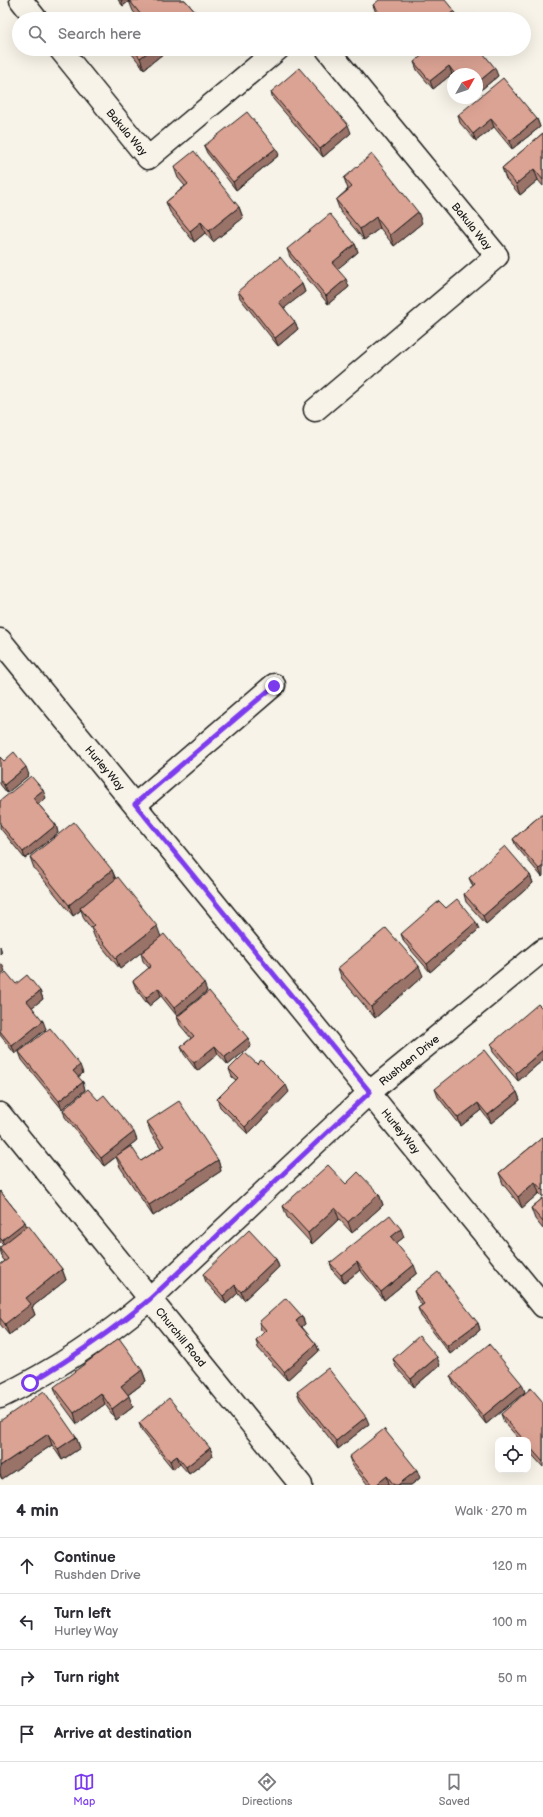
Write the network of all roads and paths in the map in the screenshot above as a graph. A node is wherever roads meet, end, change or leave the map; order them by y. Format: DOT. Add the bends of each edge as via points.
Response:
graph roads {
  1 [pos="21,0"];
  2 [pos="30,12"];
  3 [pos="66,56"];
  4 [pos="270,56"];
  5 [pos="333,56"];
  6 [pos="315,410"];
  7 [pos="0,640"];
  8 [pos="274,686"];
  9 [pos="135,804"];
  10 [pos="543,950"];
  11 [pos="370,1092"];
  12 [pos="0,1114"];
  13 [pos="150,1299"];
  14 [pos="543,1306"];
  15 [pos="0,1397"];
  16 [pos="301,1485"];
  1 -- 2 [label="street"];
  3 -- 4 [label="street, Bakula Way" via="148,158"];
  5 -- 6 [label="street, Bakula Way" via="497,256"];
  7 -- 9 [label="street, Hurley Way"];
  8 -- 9 [label="street"];
  9 -- 11 [label="street, Hurley Way"];
  10 -- 11 [label="street, Rushden Drive"];
  11 -- 13 [label="street, Rushden Drive"];
  11 -- 14 [label="street, Hurley Way"];
  12 -- 13 [label="street, Churchill Road"];
  13 -- 15 [label="street, Rushden Drive" via="122,1323 68,1360 30,1383"];
  13 -- 16 [label="street, Churchill Road"];
}
